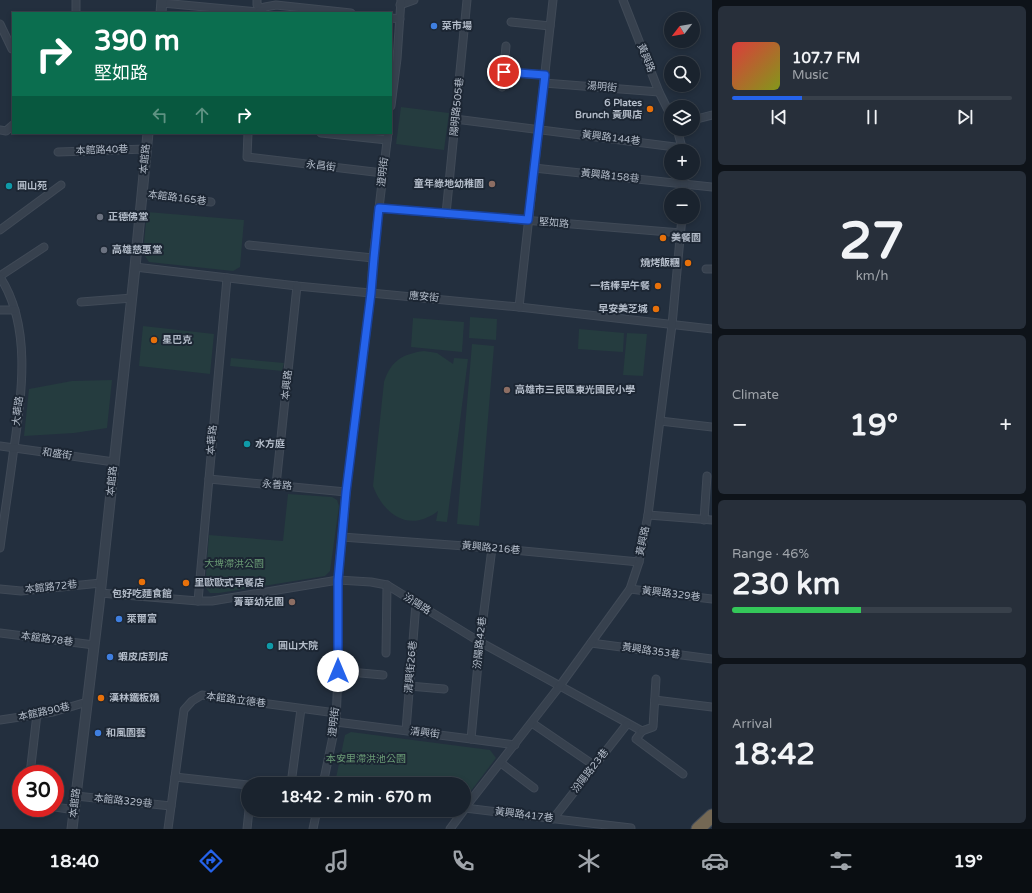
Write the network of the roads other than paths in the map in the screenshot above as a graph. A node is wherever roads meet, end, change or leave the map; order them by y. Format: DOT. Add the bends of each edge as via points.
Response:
graph roads {
  1 [pos="76,0"];
  2 [pos="257,0"];
  3 [pos="414,0"];
  4 [pos="467,0"];
  5 [pos="553,0"];
  6 [pos="623,0"];
  7 [pos="162,2"];
  8 [pos="401,2"];
  9 [pos="259,11"];
  10 [pos="76,12"];
  11 [pos="161,12"];
  12 [pos="342,12"];
  13 [pos="392,18"];
  14 [pos="400,19"];
  15 [pos="511,22"];
  16 [pos="0,24"];
  17 [pos="550,26"];
  18 [pos="506,46"];
  19 [pos="12,49"];
  20 [pos="394,59"];
  21 [pos="504,72"];
  22 [pos="544,79"];
  23 [pos="502,87"];
  24 [pos="659,92"];
  25 [pos="392,93"];
  26 [pos="664,102"];
  27 [pos="712,115"];
  28 [pos="700,118"];
  29 [pos="455,119"];
  30 [pos="12,126"];
  31 [pos="539,129"];
  32 [pos="0,130"];
  33 [pos="148,134"];
  34 [pos="248,134"];
  35 [pos="338,134"];
  36 [pos="387,137"];
  37 [pos="664,146"];
  38 [pos="146,149"];
  39 [pos="58,152"];
  40 [pos="534,168"];
  41 [pos="383,174"];
  42 [pos="685,180"];
  43 [pos="685,184"];
  44 [pos="62,185"];
  45 [pos="712,187"];
  46 [pos="685,188"];
  47 [pos="142,194"];
  48 [pos="211,202"];
  49 [pos="379,208"];
  50 [pos="446,214"];
  51 [pos="528,220"];
  52 [pos="682,224"];
  53 [pos="0,230"];
  54 [pos="681,233"];
  55 [pos="249,245"];
  56 [pos="44,247"];
  57 [pos="374,258"];
  58 [pos="135,267"];
  59 [pos="0,277"];
  60 [pos="227,278"];
  61 [pos="298,286"];
  62 [pos="371,293"];
  63 [pos="132,298"];
  64 [pos="81,302"];
  65 [pos="519,307"];
  66 [pos="0,310"];
  67 [pos="15,310"];
  68 [pos="672,325"];
  69 [pos="712,329"];
  70 [pos="660,421"];
  71 [pos="712,427"];
  72 [pos="0,446"];
  73 [pos="14,448"];
  74 [pos="114,462"];
  75 [pos="707,476"];
  76 [pos="209,479"];
  77 [pos="276,485"];
  78 [pos="346,492"];
  79 [pos="648,515"];
  80 [pos="704,520"];
  81 [pos="712,520"];
  82 [pos="342,537"];
  83 [pos="0,548"];
  84 [pos="492,548"];
  85 [pos="639,562"];
  86 [pos="338,580"];
  87 [pos="101,583"];
  88 [pos="386,585"];
  89 [pos="0,589"];
  90 [pos="630,589"];
  91 [pos="100,592"];
  92 [pos="712,599"];
  93 [pos="198,601"];
  94 [pos="416,603"];
  95 [pos="0,632"];
  96 [pos="480,642"];
  97 [pos="590,643"];
  98 [pos="94,645"];
  99 [pos="386,653"];
  100 [pos="712,659"];
  101 [pos="338,671"];
  102 [pos="384,675"];
  103 [pos="656,679"];
  104 [pos="409,686"];
  105 [pos="559,687"];
  106 [pos="444,689"];
  107 [pos="655,700"];
  108 [pos="87,702"];
  109 [pos="712,707"];
  110 [pos="301,709"];
  111 [pos="336,713"];
  112 [pos="37,714"];
  113 [pos="0,720"];
  114 [pos="336,722"];
  115 [pos="532,723"];
  116 [pos="627,724"];
  117 [pos="406,730"];
  118 [pos="642,732"];
  119 [pos="471,739"];
  120 [pos="515,745"];
  121 [pos="502,763"];
  122 [pos="31,765"];
  123 [pos="595,766"];
  124 [pos="683,774"];
  125 [pos="175,776"];
  126 [pos="293,777"];
  127 [pos="324,777"];
  128 [pos="241,784"];
  129 [pos="534,788"];
  130 [pos="76,796"];
  131 [pos="471,801"];
  132 [pos="171,806"];
  133 [pos="64,809"];
  134 [pos="74,810"];
  135 [pos="471,811"];
  136 [pos="712,816"];
  137 [pos="248,817"];
  138 [pos="316,817"];
  139 [pos="459,817"];
  140 [pos="553,818"];
  141 [pos="631,828"];
  142 [pos="72,829"];
  143 [pos="168,829"];
  144 [pos="247,829"];
  145 [pos="313,829"];
  146 [pos="450,829"];
  147 [pos="698,829"];
  1 -- 10 [label="street"];
  2 -- 9 [label="street"];
  3 -- 8 [label="street"];
  4 -- 29 [label="street, 陽明路505巷"];
  5 -- 17 [label="street"];
  6 -- 24 [label="street, 黃興路"];
  7 -- 9 [label="street"];
  7 -- 11 [label="street"];
  8 -- 14 [label="street"];
  9 -- 12 [label="street" via="276,5"];
  13 -- 14 [label="street"];
  14 -- 20 [label="street"];
  15 -- 17 [label="street"];
  16 -- 19 [label="street"];
  17 -- 22 [label="street"];
  18 -- 21 [label="street"];
  20 -- 25 [label="street"];
  21 -- 22 [label="street, 湯明街"];
  21 -- 23 [label="street"];
  22 -- 24 [label="street, 湯明街"];
  22 -- 31 [label="street"];
  24 -- 26 [label="street, 黃興路"];
  27 -- 28 [label="street"];
  29 -- 31 [label="street, 黃興路144巷"];
  29 -- 50 [label="street, 陽明路505巷"];
  30 -- 32 [label="street" via="6,131"];
  31 -- 37 [label="street, 黃興路144巷"];
  31 -- 40 [label="street"];
  33 -- 38 [label="street, 本館路"];
  34 -- 41 [label="street, 永昌街" via="247,157"];
  35 -- 36 [label="street"];
  36 -- 41 [label="street, 澄明街"];
  38 -- 39 [label="street, 本館路40巷"];
  38 -- 47 [label="street, 本館路"];
  40 -- 43 [label="street, 黃興路158巷"];
  40 -- 51 [label="street"];
  41 -- 49 [label="street, 澄明街"];
  42 -- 43 [label="street"];
  43 -- 45 [label="street, 黃興路158巷"];
  43 -- 46 [label="street"];
  44 -- 53 [label="street"];
  47 -- 48 [label="street, 本館路165巷"];
  47 -- 58 [label="street, 本館路"];
  49 -- 50 [label="street, 堅如路"];
  49 -- 57 [label="street, 澄明街"];
  50 -- 51 [label="street, 堅如路"];
  51 -- 54 [label="street, 堅如路"];
  51 -- 65 [label="street"];
  52 -- 54 [label="street, 黃興路"];
  54 -- 68 [label="street, 黃興路"];
  55 -- 57 [label="street"];
  56 -- 59 [label="street"];
  57 -- 62 [label="street, 澄明街"];
  58 -- 60 [label="street, 應安街"];
  58 -- 63 [label="street, 本館路"];
  59 -- 67 [label="street, 大華路"];
  60 -- 61 [label="street, 應安街"];
  60 -- 76 [label="street, 本華路"];
  61 -- 62 [label="street, 應安街"];
  61 -- 77 [label="street, 本興路"];
  62 -- 65 [label="street, 應安街"];
  62 -- 78 [label="street, 澄明街"];
  63 -- 64 [label="street"];
  63 -- 74 [label="street, 本館路"];
  65 -- 68 [label="street, 應安街"];
  66 -- 67 [label="street"];
  67 -- 73 [label="street, 大華路" via="19,327 22,376"];
  68 -- 69 [label="street, 應安街"];
  68 -- 70 [label="street, 黃興路"];
  70 -- 71 [label="street"];
  70 -- 79 [label="street, 黃興路"];
  72 -- 73 [label="street, 和盛街"];
  73 -- 74 [label="street, 和盛街"];
  73 -- 83 [label="street, 大華路"];
  74 -- 87 [label="street, 本館路"];
  75 -- 80 [label="street"];
  76 -- 77 [label="street, 永善路"];
  76 -- 93 [label="street, 本華路"];
  77 -- 78 [label="street, 永善路"];
  78 -- 82 [label="street, 澄明街"];
  79 -- 80 [label="street"];
  79 -- 85 [label="street, 黃興路"];
  80 -- 81 [label="street"];
  82 -- 84 [label="street, 黃興路216巷"];
  82 -- 86 [label="street, 澄明街"];
  84 -- 85 [label="street, 黃興路216巷"];
  84 -- 96 [label="street, 汾陽路42巷"];
  85 -- 90 [label="street, 黃興路"];
  86 -- 88 [label="street, 汾陽路"];
  86 -- 93 [label="street, 汾陽路" via="212,601"];
  86 -- 101 [label="street, 澄明街"];
  87 -- 89 [label="street, 本館路72巷" via="21,591"];
  87 -- 91 [label="street, 本館路"];
  88 -- 94 [label="street, 汾陽路"];
  88 -- 99 [label="street"];
  90 -- 92 [label="street, 黃興路329巷"];
  90 -- 97 [label="street, 黃興路"];
  91 -- 93 [label="street, 汾陽路"];
  91 -- 98 [label="street, 本館路"];
  94 -- 96 [label="street, 汾陽路"];
  94 -- 104 [label="street, 清興街26巷"];
  95 -- 98 [label="street, 本館路78巷"];
  96 -- 105 [label="street, 汾陽路"];
  96 -- 119 [label="street, 汾陽路42巷"];
  97 -- 100 [label="street, 黃興路353巷"];
  97 -- 105 [label="street, 黃興路"];
  98 -- 108 [label="street, 本館路"];
  101 -- 102 [label="street"];
  101 -- 111 [label="street, 澄明街"];
  103 -- 107 [label="street"];
  104 -- 106 [label="street"];
  104 -- 117 [label="street, 清興街26巷"];
  105 -- 115 [label="street, 黃興路"];
  105 -- 116 [label="street, 汾陽路"];
  107 -- 109 [label="street"];
  107 -- 118 [label="street" via="653,727"];
  108 -- 112 [label="street, 本館路90巷"];
  108 -- 130 [label="street, 本館路"];
  110 -- 111 [label="street, 本館路立德巷"];
  110 -- 125 [label="street, 本館路立德巷" via="202,695 184,710"];
  110 -- 126 [label="street"];
  111 -- 114 [label="street, 澄明街"];
  112 -- 113 [label="street, 本館路90巷"];
  112 -- 122 [label="street"];
  114 -- 117 [label="street, 清興街"];
  114 -- 127 [label="street, 澄明街"];
  115 -- 120 [label="street, 黃興路"];
  115 -- 123 [label="street"];
  116 -- 118 [label="street, 汾陽路"];
  116 -- 123 [label="street, 汾陽路23巷"];
  117 -- 119 [label="street, 清興街"];
  118 -- 124 [label="street" via="636,739"];
  119 -- 120 [label="street, 清興街"];
  120 -- 121 [label="street, 黃興路"];
  121 -- 129 [label="street"];
  121 -- 131 [label="street, 黃興路"];
  123 -- 140 [label="street, 汾陽路23巷"];
  125 -- 128 [label="street"];
  125 -- 132 [label="street, 本館路立德巷"];
  130 -- 132 [label="street, 本館路329巷"];
  130 -- 134 [label="street, 本館路"];
  132 -- 143 [label="street, 本館路立德巷"];
  133 -- 134 [label="street"];
  134 -- 142 [label="street, 本館路"];
  135 -- 140 [label="street, 黃興路417巷"];
  136 -- 147 [label="highway"];
  137 -- 144 [label="street"];
  138 -- 145 [label="street"];
  139 -- 146 [label="street, 黃興路"];
  140 -- 141 [label="street, 黃興路417巷"];
}
